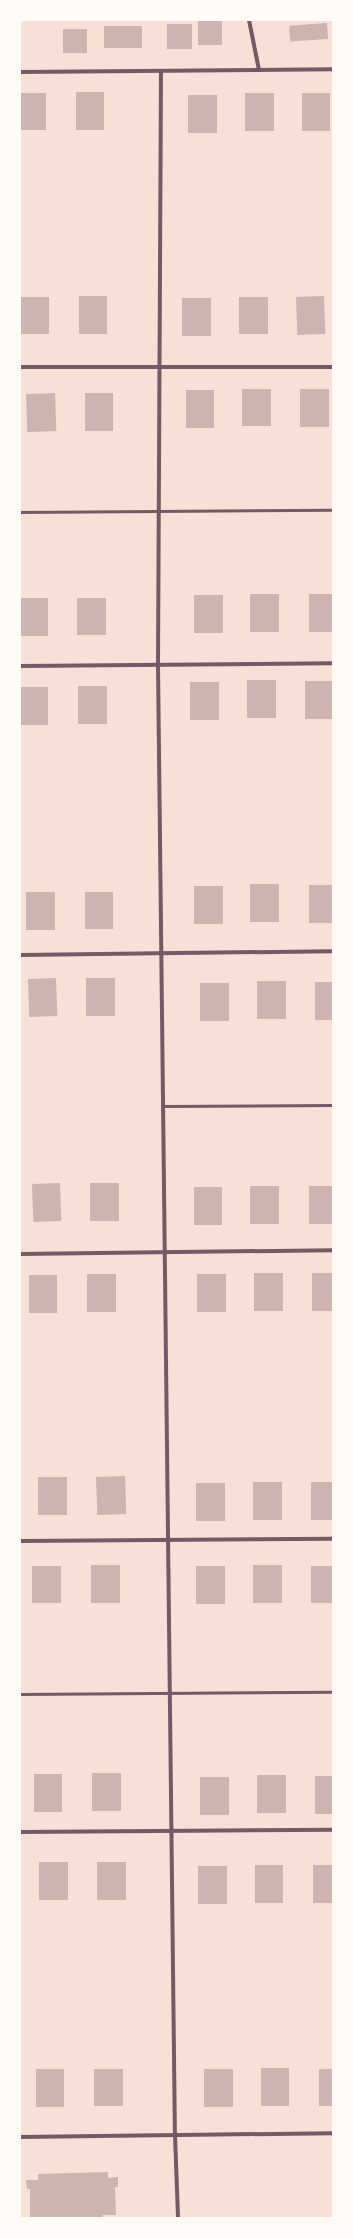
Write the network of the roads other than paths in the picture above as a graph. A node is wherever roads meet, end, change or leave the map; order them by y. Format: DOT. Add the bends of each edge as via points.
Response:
graph roads {
  1 [pos="250,20"];
  2 [pos="333,69"];
  3 [pos="259,70"];
  4 [pos="161,71"];
  5 [pos="20,72"];
  6 [pos="20,367"];
  7 [pos="159,367"];
  8 [pos="333,367"];
  9 [pos="333,510"];
  10 [pos="158,511"];
  11 [pos="20,512"];
  12 [pos="333,663"];
  13 [pos="20,666"];
  14 [pos="158,666"];
  15 [pos="333,951"];
  16 [pos="161,953"];
  17 [pos="20,955"];
  18 [pos="333,1105"];
  19 [pos="163,1106"];
  20 [pos="333,1250"];
  21 [pos="164,1252"];
  22 [pos="20,1254"];
  23 [pos="333,1539"];
  24 [pos="168,1540"];
  25 [pos="20,1541"];
  26 [pos="333,1692"];
  27 [pos="170,1693"];
  28 [pos="20,1694"];
  29 [pos="171,1830"];
  30 [pos="333,1830"];
  31 [pos="20,1832"];
  32 [pos="333,2133"];
  33 [pos="174,2135"];
  34 [pos="20,2137"];
  35 [pos="178,2218"];
  1 -- 3 [label="street"];
  2 -- 3 [label="street"];
  3 -- 4 [label="street"];
  4 -- 5 [label="street"];
  4 -- 7 [label="street"];
  6 -- 7 [label="street"];
  7 -- 8 [label="street"];
  7 -- 10 [label="street"];
  9 -- 10 [label="lane"];
  10 -- 11 [label="lane"];
  10 -- 14 [label="street"];
  12 -- 14 [label="street"];
  13 -- 14 [label="street"];
  14 -- 16 [label="street"];
  15 -- 16 [label="street"];
  16 -- 17 [label="street"];
  16 -- 19 [label="street"];
  18 -- 19 [label="lane"];
  19 -- 21 [label="street"];
  20 -- 21 [label="street"];
  21 -- 22 [label="street"];
  21 -- 24 [label="street"];
  23 -- 24 [label="street"];
  24 -- 25 [label="street"];
  24 -- 27 [label="street"];
  26 -- 27 [label="lane"];
  27 -- 28 [label="lane"];
  27 -- 29 [label="street"];
  29 -- 30 [label="street"];
  29 -- 31 [label="street"];
  29 -- 33 [label="street"];
  32 -- 33 [label="street"];
  33 -- 34 [label="street"];
  33 -- 35 [label="street"];
}
